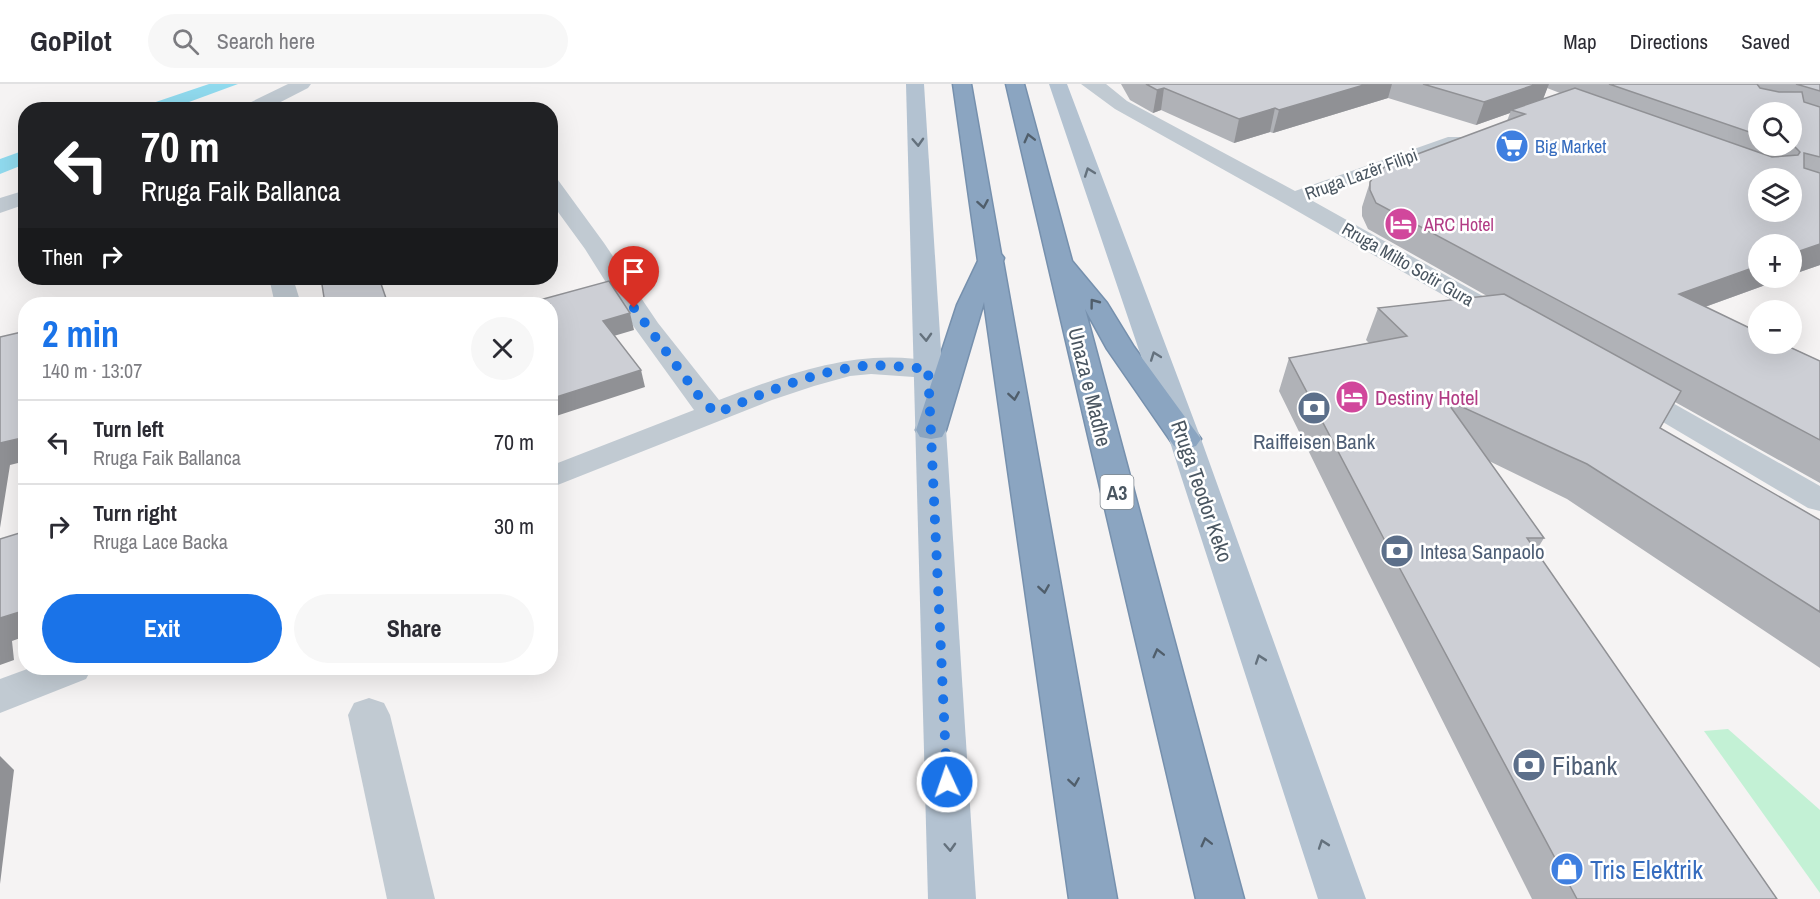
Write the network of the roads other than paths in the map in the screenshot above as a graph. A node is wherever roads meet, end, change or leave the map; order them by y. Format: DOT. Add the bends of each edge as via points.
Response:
graph roads {
  1 [pos="302,84"];
  2 [pos="915,84"];
  3 [pos="962,84"];
  4 [pos="1015,84"];
  5 [pos="1058,84"];
  6 [pos="1090,84"];
  7 [pos="266,102"];
  8 [pos="1478,132"];
  9 [pos="558,196"];
  10 [pos="18,199"];
  11 [pos="1293,199"];
  12 [pos="0,206"];
  13 [pos="992,258"];
  14 [pos="1058,258"];
  15 [pos="1526,332"];
  16 [pos="928,369"];
  17 [pos="1604,376"];
  18 [pos="717,413"];
  19 [pos="931,430"];
  20 [pos="1185,439"];
  21 [pos="558,475"];
  22 [pos="1820,500"];
  23 [pos="54,675"];
  24 [pos="0,696"];
  25 [pos="369,715"];
  26 [pos="411,899"];
  27 [pos="952,899"];
  28 [pos="1093,899"];
  29 [pos="1220,899"];
  30 [pos="1342,899"];
  1 -- 7 [label="street"];
  2 -- 16 [label="main road, one-way"];
  3 -- 13 [label="highway, one-way"];
  14 -- 4 [label="highway, Unaza e Madhe / A3, one-way"];
  20 -- 5 [label="main road, Rruga Teodor Keko, one-way"];
  6 -- 11 [label="street, Rruga Milto Sotir Gura"];
  8 -- 11 [label="street, Rruga Lazër Filipi"];
  9 -- 18 [label="street" via="647,327 704,403"];
  10 -- 12 [label="street"];
  11 -- 15 [label="street, Rruga Milto Sotir Gura"];
  13 -- 19 [label="highway" via="970,305"];
  13 -- 28 [label="highway, one-way"];
  20 -- 14 [label="highway, one-way" via="1121,349 1098,309"];
  29 -- 14 [label="highway, Unaza e Madhe / A3, one-way"];
  16 -- 18 [label="street" via="849,368 762,394"];
  16 -- 19 [label="main road"];
  17 -- 22 [label="street"];
  18 -- 21 [label="street"];
  19 -- 27 [label="main road, one-way"];
  30 -- 20 [label="main road, Rruga Teodor Keko, one-way"];
  23 -- 24 [label="street"];
  25 -- 26 [label="street"];
}
